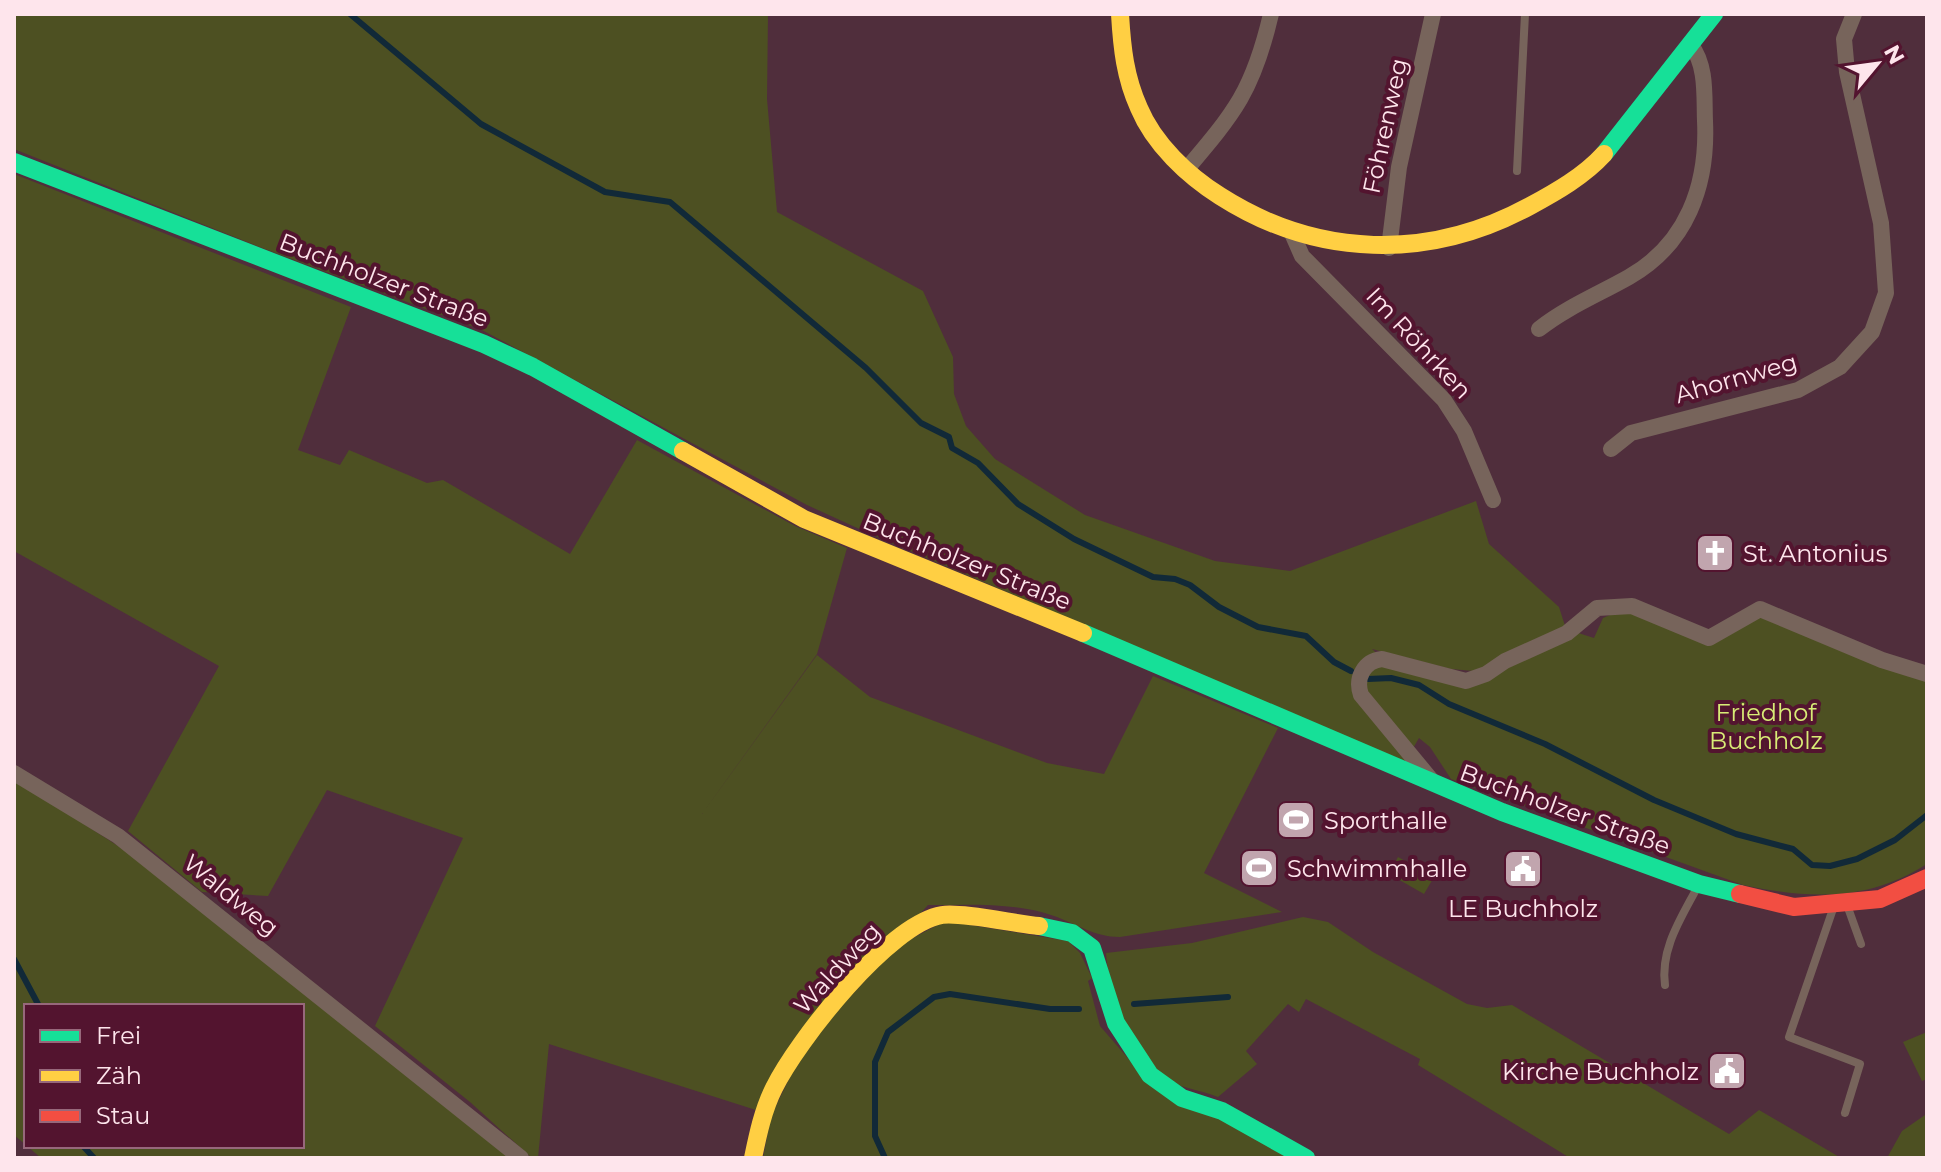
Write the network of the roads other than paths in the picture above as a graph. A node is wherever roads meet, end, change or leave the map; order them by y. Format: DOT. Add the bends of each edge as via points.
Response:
graph roads {
  1 [pos="1120,14"];
  2 [pos="1271,14"];
  3 [pos="1525,14"];
  4 [pos="1714,14"];
  5 [pos="1854,14"];
  6 [pos="1437,16"];
  7 [pos="1691,45"];
  8 [pos="14,162"];
  9 [pos="1185,171"];
  10 [pos="1517,171"];
  11 [pos="1291,231"];
  12 [pos="1389,248"];
  13 [pos="1539,329"];
  14 [pos="1611,449"];
  15 [pos="1493,500"];
  16 [pos="1927,674"];
  17 [pos="14,773"];
  18 [pos="1437,787"];
  19 [pos="1927,878"];
  20 [pos="1699,884"];
  21 [pos="1841,905"];
  22 [pos="1861,944"];
  23 [pos="1665,985"];
  24 [pos="1845,1113"];
  25 [pos="521,1158"];
  26 [pos="753,1158"];
  27 [pos="1306,1158"];
  1 -- 9 [label="street, Im Röhrken" via="1124,69 1142,119"];
  2 -- 9 [label="street" via="1248,90"];
  3 -- 10 [label="lane"];
  4 -- 7 [label="street, Im Röhrken"];
  5 -- 14 [label="street, Ahornweg" via="1844,39 1847,72 1881,223 1886,293 1872,332 1840,367 1798,390 1631,433"];
  6 -- 12 [label="street, Föhrenweg" via="1399,167"];
  7 -- 12 [label="street, Im Röhrken" via="1589,169 1516,214 1474,232"];
  7 -- 13 [label="street" via="1702,70 1706,149 1700,190 1686,223 1633,275"];
  8 -- 18 [label="street, Buchholzer Straße" via="484,344 804,519 1027,609"];
  9 -- 11 [label="street, Im Röhrken" via="1229,204"];
  11 -- 12 [label="street, Im Röhrken" via="1337,244"];
  11 -- 15 [label="street, Im Röhrken" via="1302,256 1444,400 1464,431"];
  16 -- 18 [label="street" via="1760,609 1709,638 1632,606 1597,608 1567,633 1466,681 1372,660 1362,670 1361,695"];
  17 -- 25 [label="street, Waldweg" via="118,836"];
  18 -- 20 [label="street, Buchholzer Straße"];
  19 -- 21 [label="street, Buchholzer Straße" via="1904,891"];
  20 -- 21 [label="street, Buchholzer Straße" via="1794,907"];
  20 -- 23 [label="lane" via="1666,951"];
  21 -- 22 [label="lane"];
  21 -- 24 [label="lane" via="1789,1037 1860,1064"];
  26 -- 27 [label="street, Waldweg" via="774,1088 799,1045 897,939 942,915 1072,933 1092,948 1116,1023 1150,1075 1182,1098 1222,1111"];
}
